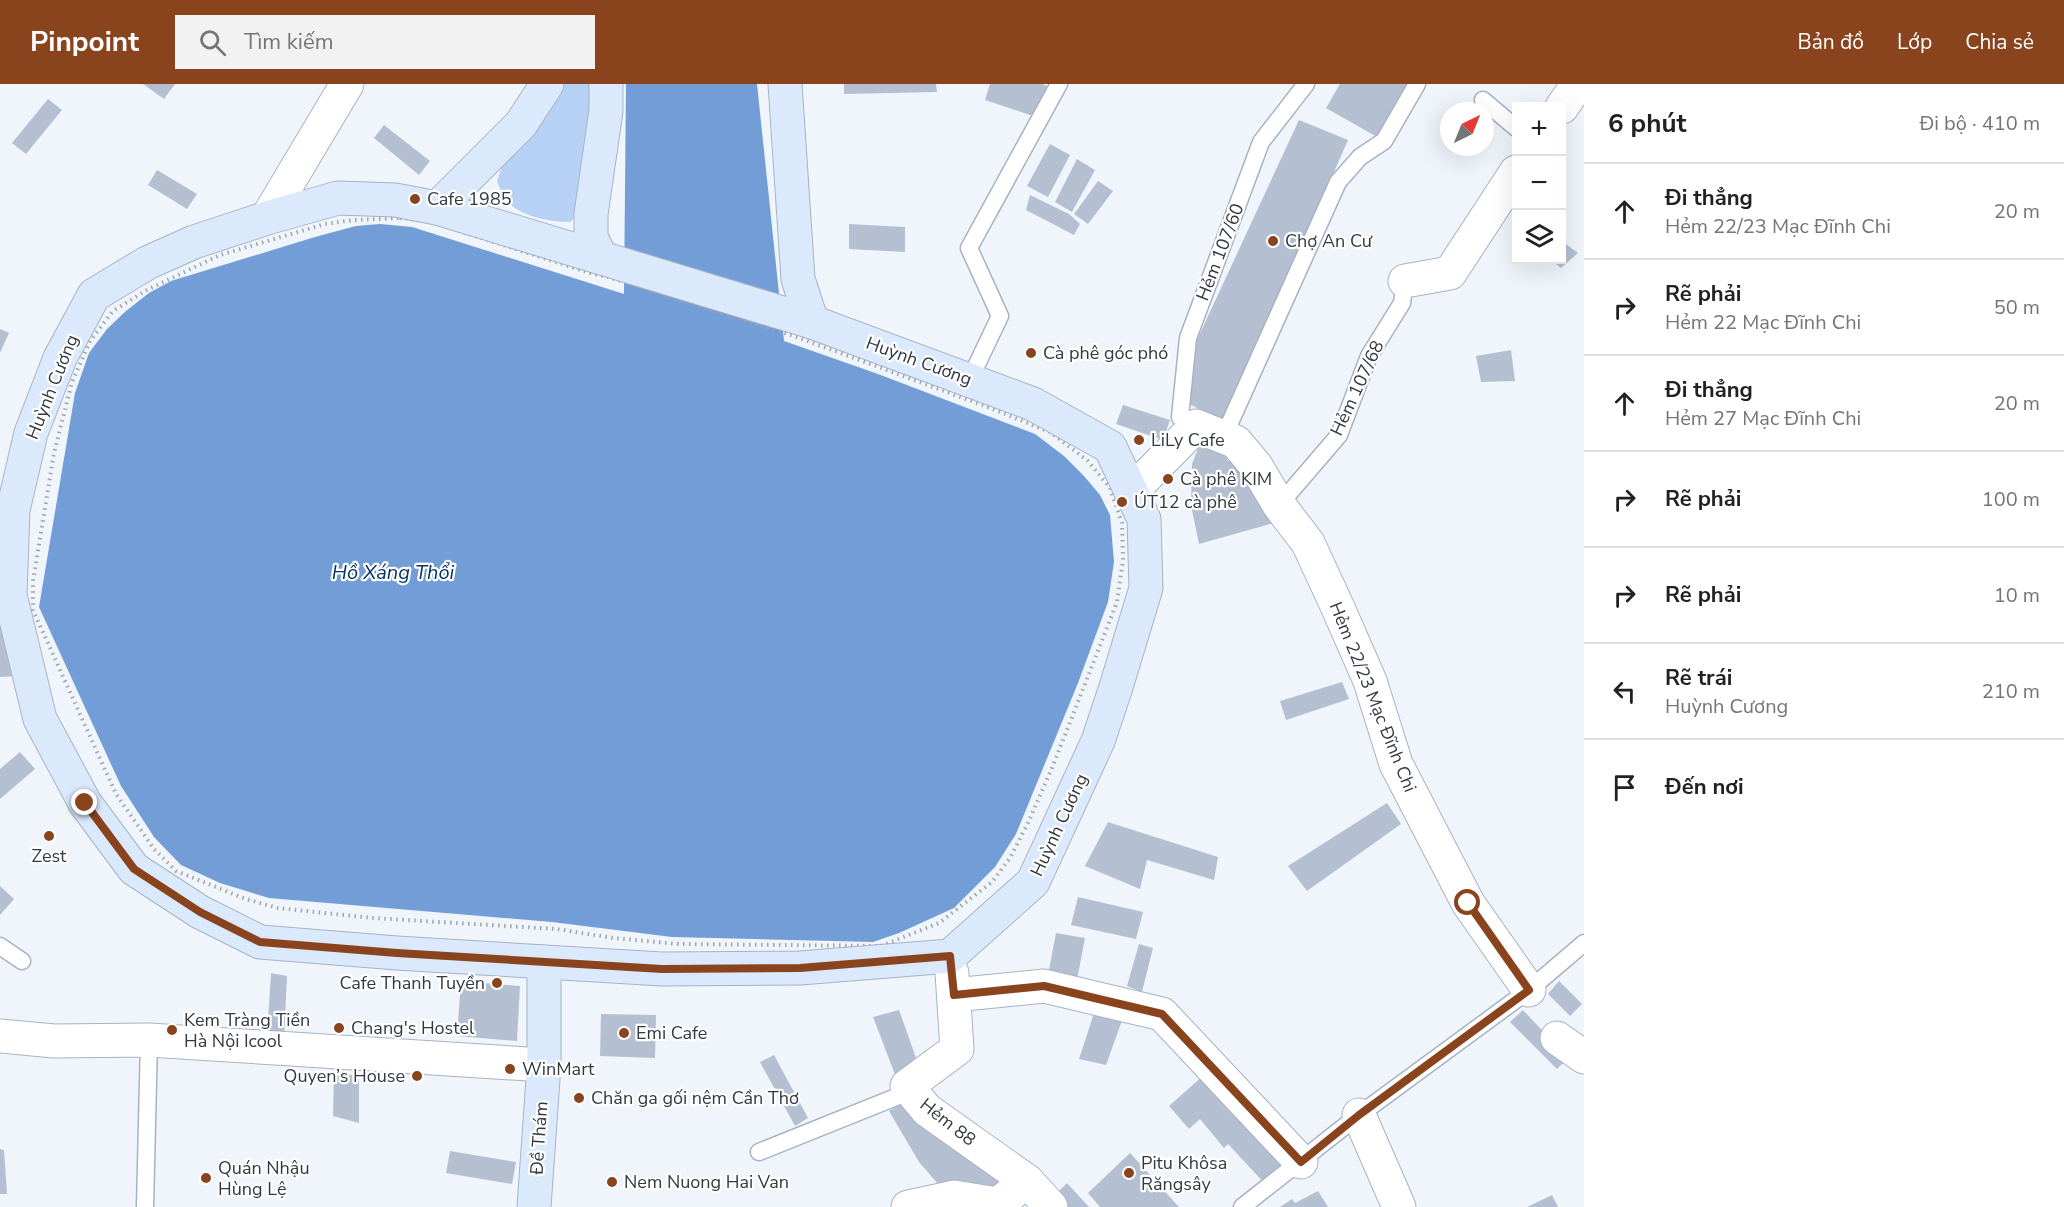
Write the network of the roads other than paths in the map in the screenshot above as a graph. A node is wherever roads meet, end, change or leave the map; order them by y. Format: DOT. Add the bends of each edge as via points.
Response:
graph roads {
  1 [pos="347,84"];
  2 [pos="547,84"];
  3 [pos="606,84"];
  4 [pos="784,84"];
  5 [pos="1059,84"];
  6 [pos="1306,84"];
  7 [pos="1417,84"];
  8 [pos="1578,84"];
  9 [pos="1483,100"];
  10 [pos="1565,102"];
  11 [pos="1512,125"];
  12 [pos="1512,178"];
  13 [pos="437,207"];
  14 [pos="267,218"];
  15 [pos="607,265"];
  16 [pos="1405,281"];
  17 [pos="798,324"];
  18 [pos="970,379"];
  19 [pos="1208,431"];
  20 [pos="1131,492"];
  21 [pos="1279,505"];
  22 [pos="1584,943"];
  23 [pos="0,946"];
  24 [pos="950,956"];
  25 [pos="22,961"];
  26 [pos="544,962"];
  27 [pos="1529,990"];
  28 [pos="954,995"];
  29 [pos="0,1036"];
  30 [pos="1557,1038"];
  31 [pos="149,1040"];
  32 [pos="1584,1058"];
  33 [pos="544,1065"];
  34 [pos="911,1091"];
  35 [pos="1359,1115"];
  36 [pos="759,1152"];
  37 [pos="1301,1162"];
  38 [pos="1027,1181"];
  39 [pos="145,1207"];
  40 [pos="534,1207"];
  41 [pos="908,1207"];
  42 [pos="1051,1207"];
  43 [pos="1242,1207"];
  44 [pos="1399,1207"];
  1 -- 14 [label="street"];
  2 -- 13 [label="street" via="521,124"];
  3 -- 15 [label="street" via="591,237"];
  4 -- 17 [label="street"];
  5 -- 18 [label="lane" via="969,248 1000,316"];
  6 -- 19 [label="lane, Hẻm 107/60" via="1262,142 1188,339 1180,417"];
  7 -- 19 [label="lane" via="1384,141 1360,157 1338,182 1228,427"];
  8 -- 10 [label="street"];
  9 -- 11 [label="lane"];
  12 -- 16 [label="street, Hẻm 107/68" via="1450,273"];
  13 -- 14 [label="street, Huỳnh Cương" via="395,200 338,198"];
  13 -- 15 [label="street, Huỳnh Cương"];
  14 -- 26 [label="street, Huỳnh Cương" via="185,246 147,263 94,295 60,358 31,434 13,510 10,595 40,719 85,803 134,869 200,912 260,942"];
  15 -- 17 [label="street, Huỳnh Cương"];
  16 -- 21 [label="lane, Hẻm 107/68" via="1402,303 1369,356 1339,435"];
  17 -- 18 [label="street, Huỳnh Cương"];
  18 -- 20 [label="street, Huỳnh Cương" via="1033,404 1110,447"];
  19 -- 20 [label="street"];
  19 -- 21 [label="street, Hẻm 22/23 Mạc Đĩnh Chi" via="1236,442"];
  20 -- 24 [label="street, Huỳnh Cương" via="1144,519 1146,588 1098,741 1033,882"];
  21 -- 27 [label="street, Hẻm 22/23 Mạc Đĩnh Chi" via="1308,543 1338,608 1370,681 1396,764 1431,835 1468,903"];
  22 -- 27 [label="lane"];
  23 -- 25 [label="lane"];
  24 -- 26 [label="street, Huỳnh Cương" via="800,968 662,969"];
  24 -- 28 [label="street"];
  26 -- 33 [label="street, Đề Thám"];
  27 -- 35 [label="lane"];
  28 -- 34 [label="street, Hẻm 88" via="957,1048 907,1086"];
  28 -- 37 [label="street" via="1044,986 1162,1014"];
  29 -- 31 [label="street" via="54,1041"];
  30 -- 32 [label="street"];
  31 -- 33 [label="street"];
  31 -- 39 [label="lane"];
  33 -- 40 [label="street, Đề Thám"];
  34 -- 36 [label="lane"];
  34 -- 38 [label="street, Hẻm 88" via="927,1110"];
  35 -- 37 [label="lane"];
  35 -- 44 [label="street"];
  37 -- 43 [label="lane"];
  38 -- 41 [label="street" via="998,1204 954,1197"];
  38 -- 42 [label="street, Hẻm 88"];
}
